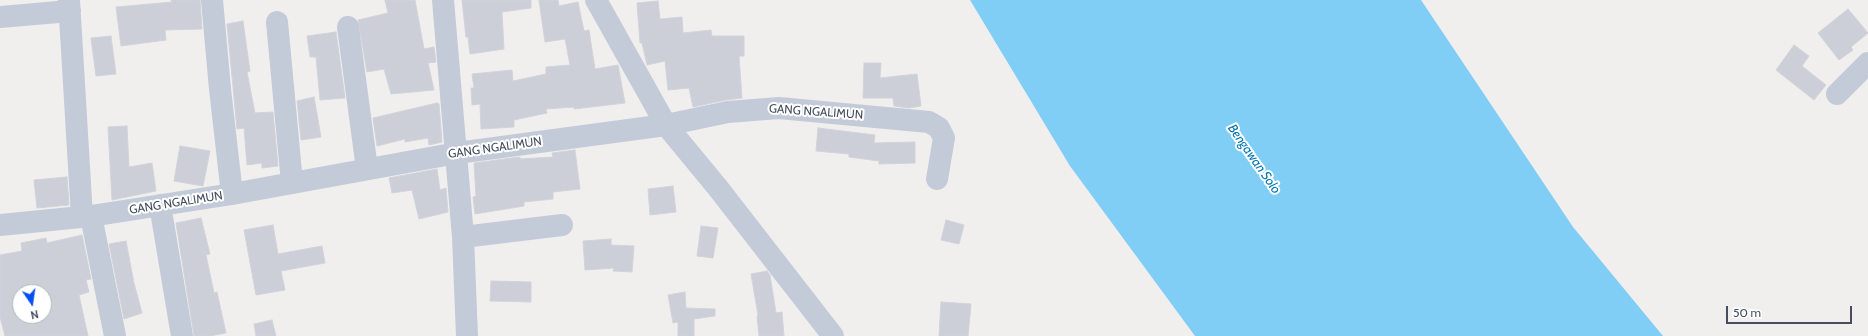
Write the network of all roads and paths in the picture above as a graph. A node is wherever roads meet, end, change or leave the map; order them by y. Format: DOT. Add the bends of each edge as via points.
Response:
graph roads {
  1 [pos="212,0"];
  2 [pos="444,0"];
  3 [pos="596,0"];
  4 [pos="70,5"];
  5 [pos="0,16"];
  6 [pos="277,22"];
  7 [pos="348,27"];
  8 [pos="1868,63"];
  9 [pos="1837,94"];
  10 [pos="666,124"];
  11 [pos="457,153"];
  12 [pos="367,169"];
  13 [pos="937,179"];
  14 [pos="292,183"];
  15 [pos="232,194"];
  16 [pos="160,205"];
  17 [pos="87,216"];
  18 [pos="0,225"];
  19 [pos="562,226"];
  20 [pos="463,237"];
  21 [pos="115,336"];
  22 [pos="182,336"];
  23 [pos="467,336"];
  24 [pos="833,336"];
  1 -- 15 [label="street"];
  2 -- 11 [label="street"];
  3 -- 10 [label="street"];
  4 -- 5 [label="street"];
  4 -- 17 [label="street"];
  6 -- 14 [label="street"];
  7 -- 12 [label="street"];
  8 -- 9 [label="street"];
  10 -- 11 [label="street, GANG NGALIMUN"];
  10 -- 13 [label="street, GANG NGALIMUN" via="728,112 779,108 929,122 939,128 944,138"];
  10 -- 24 [label="street"];
  11 -- 12 [label="street, GANG NGALIMUN"];
  11 -- 20 [label="street"];
  12 -- 14 [label="street, GANG NGALIMUN"];
  14 -- 15 [label="street, GANG NGALIMUN"];
  15 -- 16 [label="street, GANG NGALIMUN"];
  16 -- 17 [label="street, GANG NGALIMUN"];
  16 -- 22 [label="street"];
  17 -- 18 [label="street, GANG NGALIMUN"];
  17 -- 21 [label="street"];
  19 -- 20 [label="street"];
  20 -- 23 [label="street"];
}
